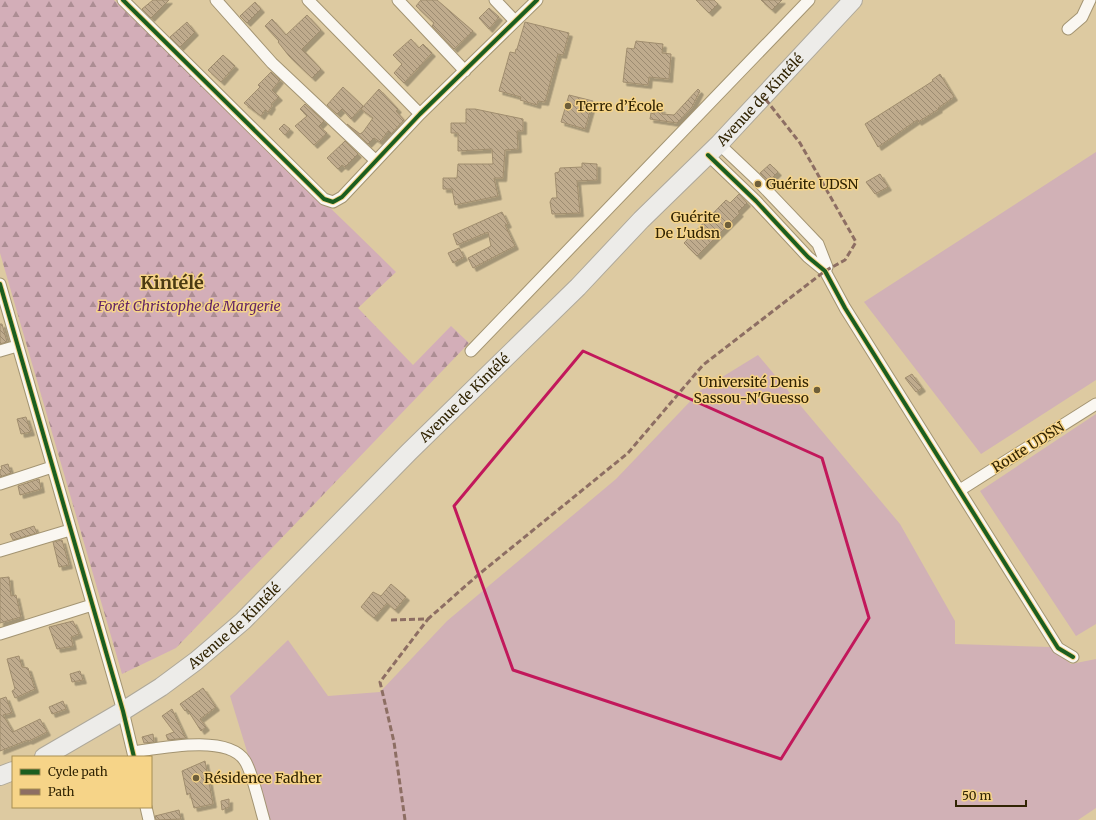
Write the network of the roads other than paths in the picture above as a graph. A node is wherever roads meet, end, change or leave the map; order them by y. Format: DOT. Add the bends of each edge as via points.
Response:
graph roads {
  1 [pos="123,0"];
  2 [pos="216,0"];
  3 [pos="308,0"];
  4 [pos="398,0"];
  5 [pos="495,0"];
  6 [pos="537,0"];
  7 [pos="809,0"];
  8 [pos="853,0"];
  9 [pos="1090,0"];
  10 [pos="515,21"];
  11 [pos="1068,29"];
  12 [pos="465,71"];
  13 [pos="420,114"];
  14 [pos="717,153"];
  15 [pos="375,160"];
  16 [pos="825,271"];
  17 [pos="0,284"];
  18 [pos="17,346"];
  19 [pos="471,350"];
  20 [pos="0,351"];
  21 [pos="1096,404"];
  22 [pos="52,467"];
  23 [pos="0,484"];
  24 [pos="960,490"];
  25 [pos="70,530"];
  26 [pos="0,551"];
  27 [pos="92,605"];
  28 [pos="0,634"];
  29 [pos="1073,657"];
  30 [pos="123,711"];
  31 [pos="134,754"];
  32 [pos="46,756"];
  33 [pos="12,771"];
  34 [pos="0,776"];
  35 [pos="146,808"];
  36 [pos="149,820"];
  37 [pos="264,820"];
  1 -- 15 [label="street" via="324,199 333,202 342,197"];
  2 -- 15 [label="street" via="272,63"];
  3 -- 13 [label="street"];
  4 -- 12 [label="street"];
  5 -- 10 [label="street"];
  6 -- 10 [label="street"];
  7 -- 19 [label="street"];
  8 -- 14 [label="main road, Avenue de Kintélé"];
  9 -- 11 [label="street" via="1082,17"];
  10 -- 12 [label="street"];
  12 -- 13 [label="street"];
  13 -- 15 [label="street"];
  14 -- 16 [label="street" via="808,257"];
  14 -- 16 [label="street" via="755,178 818,244 828,267"];
  14 -- 30 [label="main road, Avenue de Kintélé" via="641,220 578,287 318,543 243,621 196,661"];
  16 -- 24 [label="street" via="845,308"];
  17 -- 18 [label="street"];
  18 -- 20 [label="street"];
  18 -- 22 [label="street"];
  21 -- 24 [label="street, Route UDSN"];
  22 -- 23 [label="street"];
  22 -- 25 [label="street"];
  24 -- 29 [label="street" via="1058,648"];
  25 -- 26 [label="street"];
  25 -- 27 [label="street"];
  27 -- 28 [label="street"];
  27 -- 30 [label="street"];
  30 -- 31 [label="street"];
  30 -- 32 [label="main road, Avenue de Kintélé"];
  31 -- 37 [label="street" via="175,747 214,745 236,751 246,762"];
  33 -- 34 [label="main road"];
  35 -- 36 [label="street"];
}
